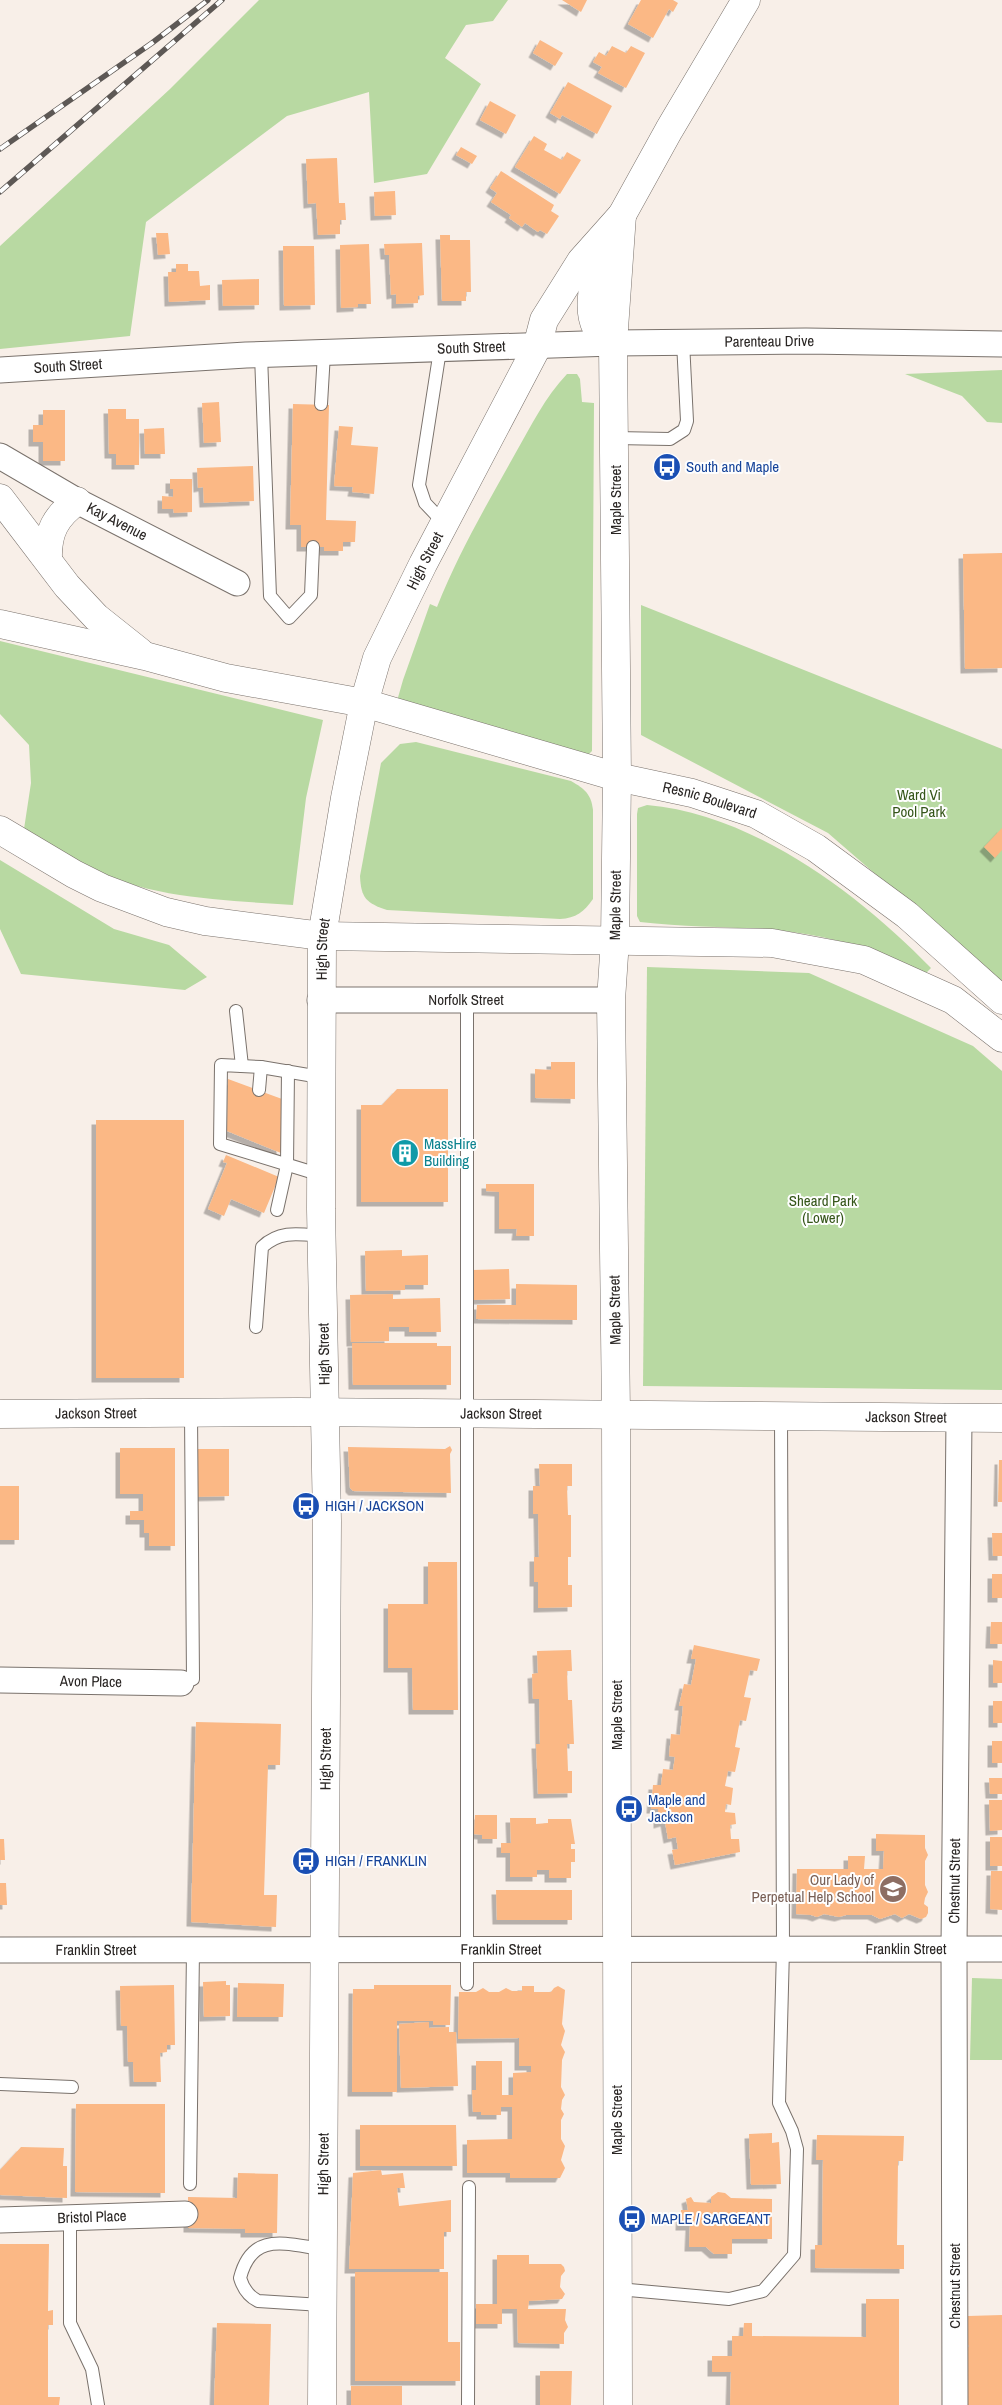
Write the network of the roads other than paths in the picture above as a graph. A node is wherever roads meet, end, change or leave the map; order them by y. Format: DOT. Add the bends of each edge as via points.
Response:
graph roads {
  1 [pos="746,0"];
  2 [pos="622,215"];
  3 [pos="683,342"];
  4 [pos="613,343"];
  5 [pos="1002,344"];
  6 [pos="537,347"];
  7 [pos="440,350"];
  8 [pos="324,353"];
  9 [pos="262,355"];
  10 [pos="0,370"];
  11 [pos="321,404"];
  12 [pos="615,438"];
  13 [pos="0,456"];
  14 [pos="0,498"];
  15 [pos="77,501"];
  16 [pos="444,523"];
  17 [pos="313,547"];
  18 [pos="48,559"];
  19 [pos="237,583"];
  20 [pos="0,624"];
  21 [pos="145,656"];
  22 [pos="364,703"];
  23 [pos="617,777"];
  24 [pos="0,830"];
  25 [pos="322,936"];
  26 [pos="614,940"];
  27 [pos="320,1000"];
  28 [pos="467,1000"];
  29 [pos="611,1000"];
  30 [pos="1002,1000"];
  31 [pos="236,1011"];
  32 [pos="1002,1038"];
  33 [pos="242,1066"];
  34 [pos="262,1067"];
  35 [pos="288,1071"];
  36 [pos="320,1077"];
  37 [pos="259,1090"];
  38 [pos="287,1165"];
  39 [pos="321,1175"];
  40 [pos="277,1210"];
  41 [pos="322,1236"];
  42 [pos="256,1327"];
  43 [pos="324,1412"];
  44 [pos="191,1413"];
  45 [pos="467,1413"];
  46 [pos="0,1414"];
  47 [pos="616,1414"];
  48 [pos="781,1416"];
  49 [pos="958,1418"];
  50 [pos="1002,1418"];
  51 [pos="0,1680"];
  52 [pos="181,1683"];
  53 [pos="954,1948"];
  54 [pos="323,1949"];
  55 [pos="783,1949"];
  56 [pos="1002,1949"];
  57 [pos="0,1950"];
  58 [pos="193,1950"];
  59 [pos="466,1950"];
  60 [pos="617,1950"];
  61 [pos="467,1984"];
  62 [pos="0,2084"];
  63 [pos="72,2086"];
  64 [pos="190,2184"];
  65 [pos="469,2187"];
  66 [pos="184,2214"];
  67 [pos="70,2218"];
  68 [pos="0,2220"];
  69 [pos="322,2250"];
  70 [pos="618,2289"];
  71 [pos="322,2305"];
  72 [pos="98,2405"];
  73 [pos="322,2405"];
  74 [pos="468,2405"];
  75 [pos="618,2405"];
  76 [pos="955,2405"];
  1 -- 2 [label="main road"];
  2 -- 4 [label="main road" via="599,261 591,301 596,327"];
  2 -- 6 [label="main road" via="581,261 544,320"];
  3 -- 4 [label="street, Parenteau Drive"];
  3 -- 5 [label="street, Parenteau Drive"];
  3 -- 12 [label="lane" via="687,420 684,430 670,439"];
  4 -- 6 [label="street, Parenteau Drive"];
  4 -- 12 [label="main road, Maple Street"];
  6 -- 7 [label="street, South Street"];
  6 -- 16 [label="main road, High Street"];
  7 -- 8 [label="street, South Street"];
  7 -- 16 [label="lane" via="419,485 425,503"];
  8 -- 9 [label="street, South Street"];
  8 -- 11 [label="lane"];
  9 -- 10 [label="street, South Street"];
  9 -- 17 [label="lane" via="270,596 289,618 311,595"];
  12 -- 23 [label="main road, Maple Street"];
  13 -- 15 [label="street, Kay Avenue"];
  14 -- 18 [label="main road"];
  15 -- 18 [label="main road" via="62,512 52,530"];
  15 -- 19 [label="street, Kay Avenue"];
  16 -- 22 [label="main road, High Street" via="377,658"];
  18 -- 21 [label="main road" via="67,586 96,616"];
  20 -- 21 [label="main road, Resnic Boulevard"];
  21 -- 22 [label="main road, Resnic Boulevard" via="226,678"];
  22 -- 23 [label="main road, Resnic Boulevard"];
  22 -- 25 [label="main road, High Street"];
  23 -- 26 [label="main road, Maple Street"];
  23 -- 30 [label="main road, Resnic Boulevard" via="692,793 756,814 799,838 906,915"];
  24 -- 25 [label="main road" via="102,888 166,912 205,921"];
  25 -- 26 [label="main road"];
  25 -- 27 [label="main road, High Street"];
  26 -- 29 [label="main road, Maple Street"];
  26 -- 32 [label="main road" via="772,942 864,960 953,1000"];
  27 -- 28 [label="street, Norfolk Street"];
  27 -- 36 [label="main road, High Street"];
  28 -- 29 [label="street, Norfolk Street"];
  28 -- 45 [label="lane"];
  29 -- 47 [label="main road, Maple Street"];
  31 -- 33 [label="lane"];
  33 -- 34 [label="lane"];
  33 -- 38 [label="lane" via="221,1065 220,1144 253,1148"];
  34 -- 35 [label="lane"];
  34 -- 37 [label="lane"];
  35 -- 36 [label="lane"];
  35 -- 38 [label="lane"];
  36 -- 39 [label="main road, High Street"];
  38 -- 39 [label="lane"];
  38 -- 40 [label="lane"];
  39 -- 41 [label="main road, High Street"];
  41 -- 42 [label="lane" via="288,1233 271,1238 262,1246"];
  41 -- 43 [label="main road, High Street"];
  43 -- 44 [label="main road, Jackson Street"];
  43 -- 45 [label="main road, Jackson Street"];
  43 -- 54 [label="main road, High Street" via="327,1531"];
  44 -- 46 [label="main road, Jackson Street"];
  44 -- 52 [label="lane" via="192,1679"];
  45 -- 47 [label="main road, Jackson Street"];
  45 -- 59 [label="lane"];
  47 -- 48 [label="main road, Jackson Street"];
  47 -- 60 [label="main road, Maple Street"];
  48 -- 49 [label="main road, Jackson Street"];
  48 -- 55 [label="lane"];
  49 -- 50 [label="main road, Jackson Street"];
  49 -- 53 [label="street, Chestnut Street"];
  51 -- 52 [label="street, Avon Place"];
  53 -- 55 [label="street, Franklin Street"];
  53 -- 56 [label="street, Franklin Street"];
  53 -- 76 [label="street, Chestnut Street"];
  54 -- 58 [label="street, Franklin Street"];
  54 -- 59 [label="street, Franklin Street"];
  54 -- 69 [label="main road, High Street"];
  55 -- 60 [label="street, Franklin Street"];
  55 -- 70 [label="lane" via="779,2103 797,2149 794,2255 763,2291 729,2299"];
  57 -- 58 [label="street, Franklin Street"];
  58 -- 64 [label="lane"];
  59 -- 60 [label="street, Franklin Street"];
  59 -- 61 [label="lane"];
  60 -- 70 [label="main road, Maple Street"];
  62 -- 63 [label="lane"];
  65 -- 74 [label="lane"];
  66 -- 67 [label="street, Bristol Place"];
  67 -- 68 [label="street, Bristol Place"];
  67 -- 72 [label="lane" via="70,2323 92,2369"];
  69 -- 71 [label="main road, High Street"];
  69 -- 71 [label="lane" via="269,2244 253,2251 247,2258 240,2278 251,2298 258,2301"];
  70 -- 75 [label="main road, Maple Street"];
  71 -- 73 [label="main road, High Street"];
}
